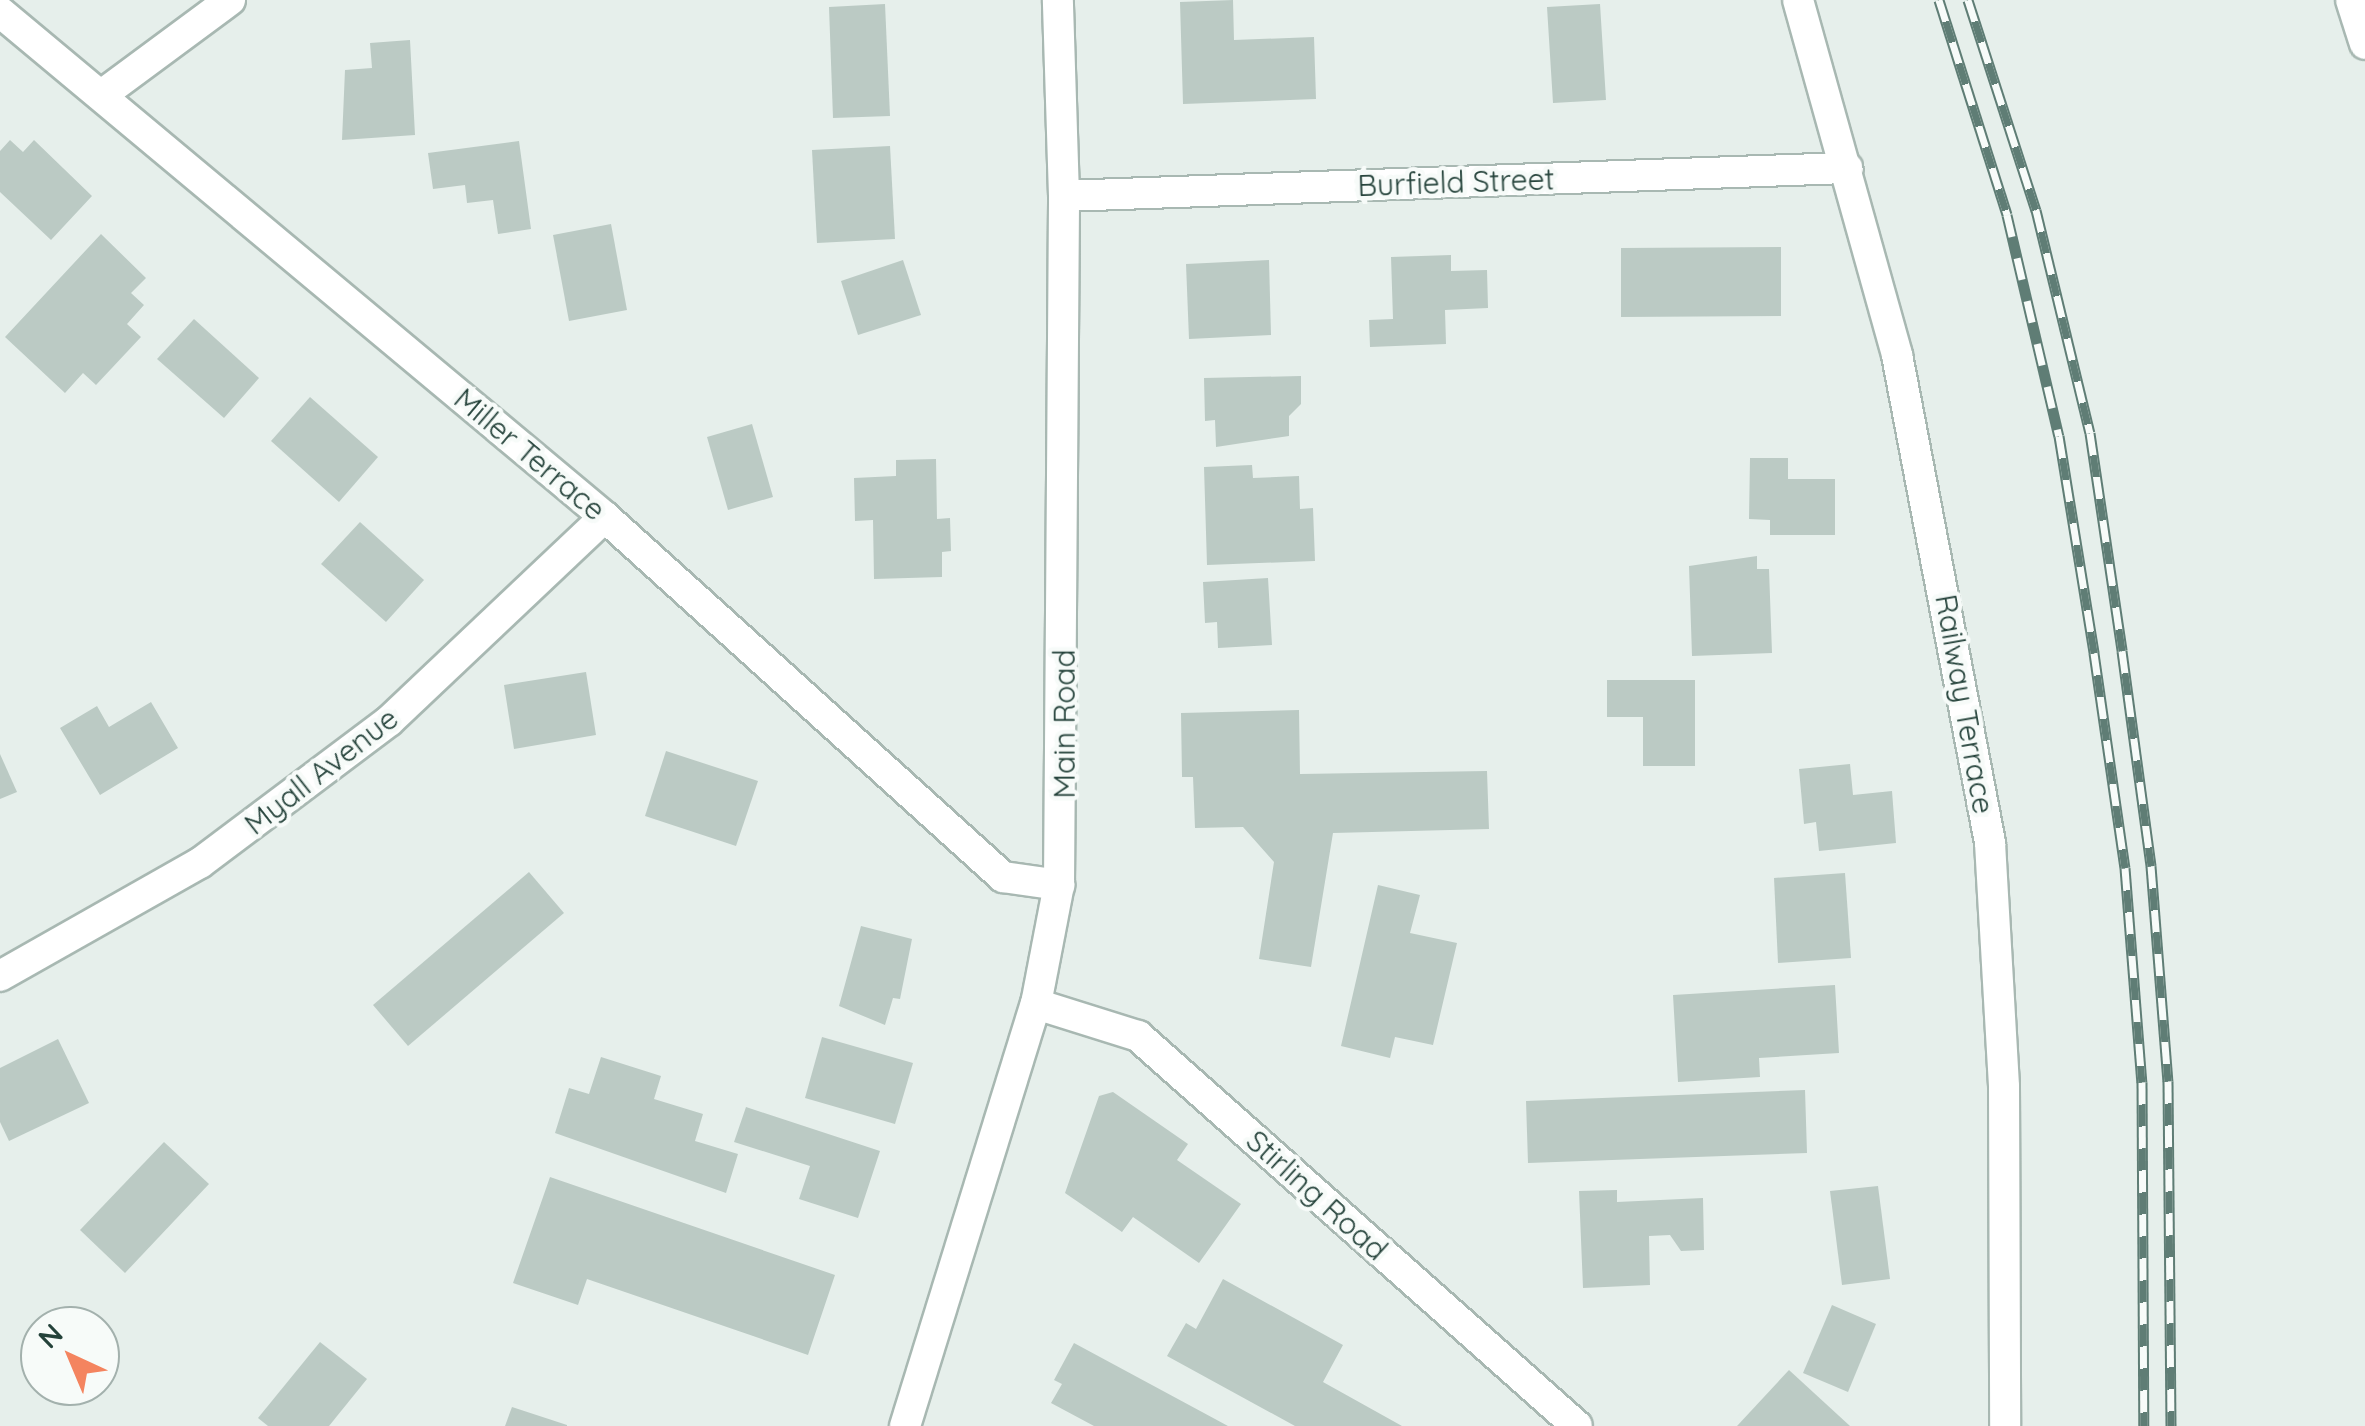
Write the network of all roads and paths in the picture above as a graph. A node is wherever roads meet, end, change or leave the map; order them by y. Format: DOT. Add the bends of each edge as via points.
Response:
graph roads {
  1 [pos="230,0"];
  2 [pos="1058,0"];
  3 [pos="1798,0"];
  4 [pos="2352,0"];
  5 [pos="0,12"];
  6 [pos="2365,44"];
  7 [pos="103,94"];
  8 [pos="1848,168"];
  9 [pos="1064,196"];
  10 [pos="605,516"];
  11 [pos="1059,885"];
  12 [pos="0,976"];
  13 [pos="1036,1004"];
  14 [pos="905,1426"];
  15 [pos="1576,1426"];
  16 [pos="2005,1426"];
  1 -- 7 [label="street"];
  2 -- 9 [label="street, Main Road"];
  3 -- 8 [label="street, Railway Terrace"];
  4 -- 6 [label="street"];
  5 -- 7 [label="street, Miller Terrace"];
  7 -- 10 [label="street, Miller Terrace"];
  8 -- 9 [label="street, Burfield Street"];
  8 -- 16 [label="street, Railway Terrace" via="1905,392 1990,843 2004,1087"];
  9 -- 11 [label="street, Main Road"];
  10 -- 11 [label="street, Miller Terrace" via="1003,877"];
  10 -- 12 [label="street, Myall Avenue" via="389,721 200,863"];
  11 -- 13 [label="street, Main Road"];
  13 -- 14 [label="street, Main Road" via="973,1224"];
  13 -- 15 [label="street, Stirling Road" via="1138,1036"];
}
